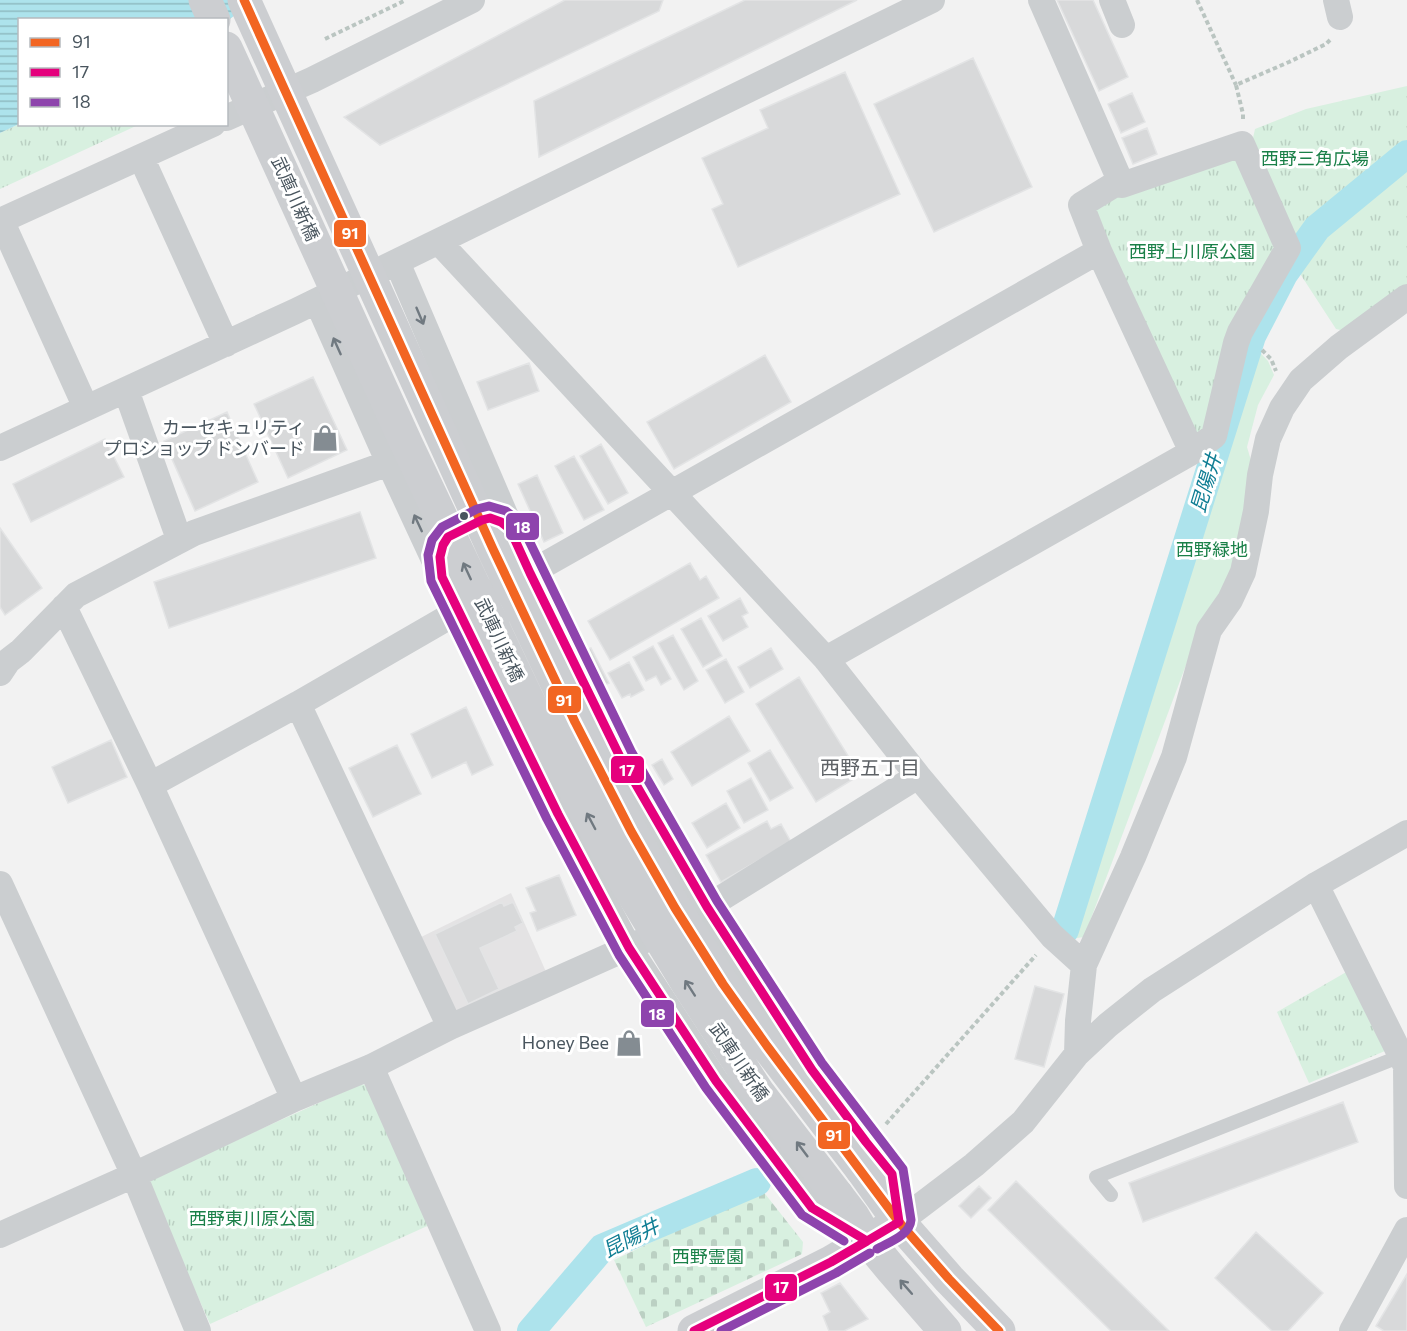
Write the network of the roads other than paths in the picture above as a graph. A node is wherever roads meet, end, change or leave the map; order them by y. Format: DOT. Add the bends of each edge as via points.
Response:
graph roads {
  1 [pos="205,0"];
  2 [pos="244,0"];
  3 [pos="472,0"];
  4 [pos="932,0"];
  5 [pos="1041,0"];
  6 [pos="1112,0"];
  7 [pos="213,18"];
  8 [pos="1122,25"];
  9 [pos="228,52"];
  10 [pos="228,117"];
  11 [pos="209,126"];
  12 [pos="141,157"];
  13 [pos="1120,181"];
  14 [pos="1,221"];
  15 [pos="439,242"];
  16 [pos="1099,252"];
  17 [pos="397,262"];
  18 [pos="1407,297"];
  19 [pos="317,301"];
  20 [pos="226,344"];
  21 [pos="126,390"];
  22 [pos="86,408"];
  23 [pos="0,448"];
  24 [pos="1192,452"];
  25 [pos="389,463"];
  26 [pos="673,492"];
  27 [pos="510,529"];
  28 [pos="179,539"];
  29 [pos="530,573"];
  30 [pos="442,576"];
  31 [pos="64,607"];
  32 [pos="459,611"];
  33 [pos="826,659"];
  34 [pos="3,661"];
  35 [pos="298,704"];
  36 [pos="918,776"];
  37 [pos="150,785"];
  38 [pos="1407,833"];
  39 [pos="0,884"];
  40 [pos="1316,885"];
  41 [pos="707,907"];
  42 [pos="629,948"];
  43 [pos="1084,965"];
  44 [pos="450,1027"];
  45 [pos="1077,1054"];
  46 [pos="1404,1063"];
  47 [pos="371,1067"];
  48 [pos="294,1099"];
  49 [pos="864,1156"];
  50 [pos="134,1175"];
  51 [pos="1407,1186"];
  52 [pos="1110,1195"];
  53 [pos="899,1222"];
  54 [pos="1407,1230"];
  55 [pos="0,1235"];
  56 [pos="868,1241"];
  57 [pos="198,1331"];
  58 [pos="488,1331"];
  59 [pos="694,1331"];
  60 [pos="945,1331"];
  61 [pos="999,1331"];
  62 [pos="1352,1331"];
  1 -- 7 [label="street"];
  2 -- 49 [label="street, 武庫川新橋, bridge" via="493,549 631,831 723,984 767,1046"];
  3 -- 10 [label="street"];
  4 -- 15 [label="street"];
  5 -- 13 [label="street"];
  6 -- 8 [label="street"];
  56 -- 9 [label="street, 武庫川新橋, one-way, bridge" via="758,1092 608,853 531,708"];
  11 -- 12 [label="street"];
  12 -- 14 [label="street"];
  12 -- 20 [label="street"];
  13 -- 16 [label="street" via="1081,206"];
  13 -- 24 [label="street" via="1122,185 1242,144 1288,248 1240,332 1214,436"];
  14 -- 22 [label="street"];
  15 -- 17 [label="street"];
  15 -- 26 [label="street"];
  16 -- 24 [label="street"];
  16 -- 26 [label="street"];
  17 -- 19 [label="street"];
  17 -- 27 [label="street, one-way"];
  18 -- 43 [label="street" via="1301,380 1282,408 1268,439 1243,573 1209,630 1174,757"];
  19 -- 20 [label="street"];
  25 -- 19 [label="street, one-way"];
  20 -- 21 [label="street"];
  21 -- 22 [label="street"];
  21 -- 28 [label="street"];
  22 -- 23 [label="street"];
  24 -- 33 [label="street"];
  25 -- 28 [label="street"];
  30 -- 25 [label="street, one-way"];
  26 -- 29 [label="street"];
  26 -- 33 [label="street"];
  27 -- 29 [label="street"];
  27 -- 30 [label="lane" via="490,518 448,537 440,557"];
  28 -- 31 [label="street" via="76,595"];
  29 -- 32 [label="street"];
  29 -- 41 [label="street" via="620,758"];
  30 -- 32 [label="street"];
  31 -- 34 [label="street" via="21,651"];
  31 -- 37 [label="street"];
  32 -- 35 [label="street"];
  32 -- 42 [label="street" via="558,814"];
  33 -- 36 [label="street"];
  35 -- 37 [label="street"];
  35 -- 44 [label="street"];
  36 -- 41 [label="street"];
  36 -- 43 [label="street" via="1052,936"];
  37 -- 48 [label="street"];
  38 -- 40 [label="street"];
  39 -- 50 [label="street"];
  40 -- 45 [label="street" via="1152,990"];
  40 -- 46 [label="street"];
  41 -- 42 [label="street"];
  41 -- 49 [label="street"];
  42 -- 44 [label="street"];
  42 -- 56 [label="street" via="716,1081 812,1208"];
  43 -- 45 [label="street"];
  44 -- 47 [label="street"];
  45 -- 53 [label="street" via="1023,1122"];
  46 -- 51 [label="street"];
  46 -- 52 [label="lane" via="1096,1177"];
  47 -- 48 [label="street"];
  47 -- 58 [label="street"];
  48 -- 50 [label="street"];
  49 -- 53 [label="street, 武庫川新橋"];
  50 -- 55 [label="street"];
  50 -- 57 [label="street"];
  53 -- 56 [label="street"];
  53 -- 61 [label="street, 武庫川新橋"];
  54 -- 62 [label="street"];
  56 -- 59 [label="street"];
  60 -- 56 [label="street, 武庫川新橋, one-way"];
}
